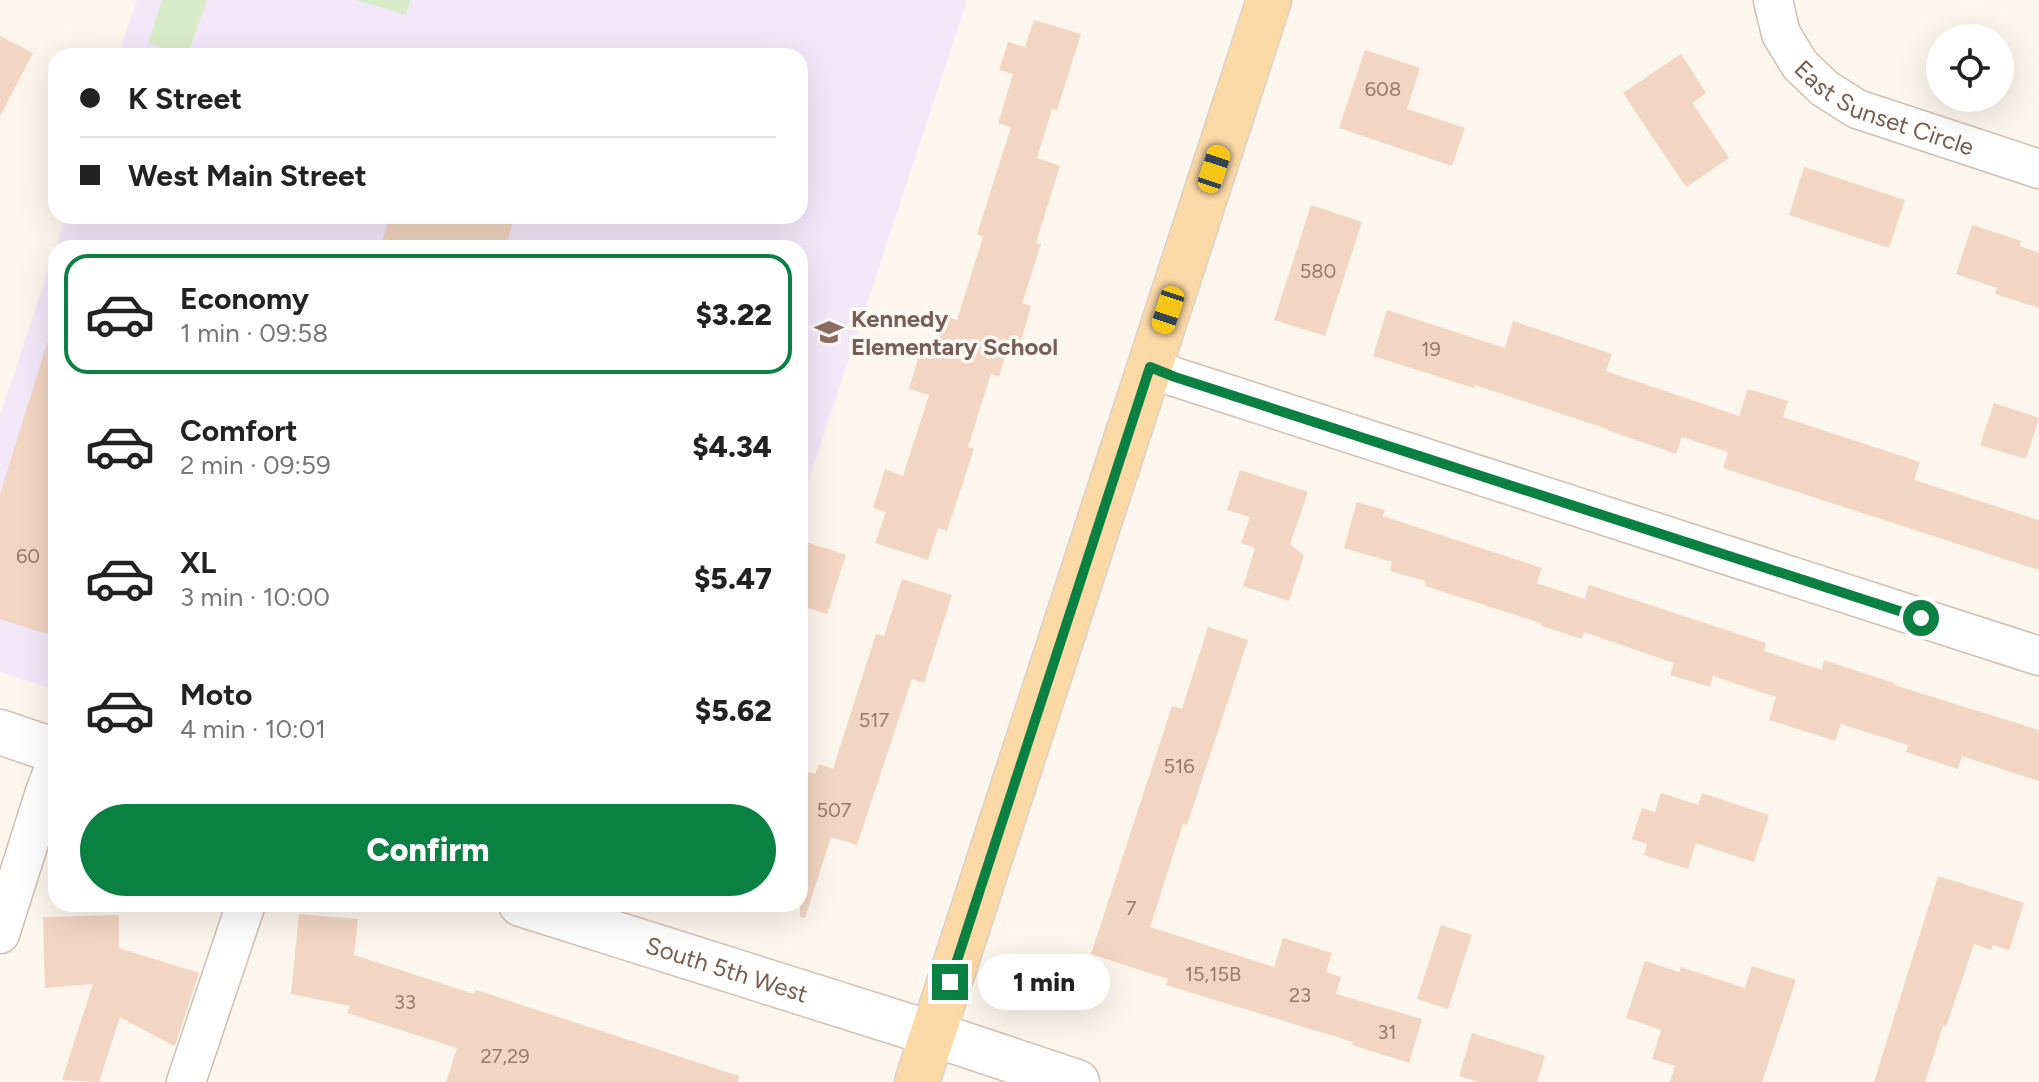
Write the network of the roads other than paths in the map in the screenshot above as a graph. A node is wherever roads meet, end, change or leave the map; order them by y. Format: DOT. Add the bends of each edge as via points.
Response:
graph roads {
  1 [pos="1269,0"];
  2 [pos="1773,0"];
  3 [pos="2039,169"];
  4 [pos="1150,367"];
  5 [pos="2039,656"];
  6 [pos="0,732"];
  7 [pos="48,748"];
  8 [pos="48,784"];
  9 [pos="243,912"];
  10 [pos="546,912"];
  11 [pos="0,934"];
  12 [pos="933,1034"];
  13 [pos="186,1082"];
  14 [pos="917,1082"];
  15 [pos="1077,1082"];
  1 -- 4 [label="main road"];
  2 -- 3 [label="street, East Sunset Circle" via="1781,34 1800,65 1857,109"];
  4 -- 5 [label="street"];
  4 -- 12 [label="main road"];
  6 -- 7 [label="street"];
  8 -- 11 [label="street"];
  9 -- 13 [label="street"];
  10 -- 12 [label="street, South 5th West"];
  12 -- 14 [label="main road"];
  12 -- 15 [label="street, South 5th West"];
}
